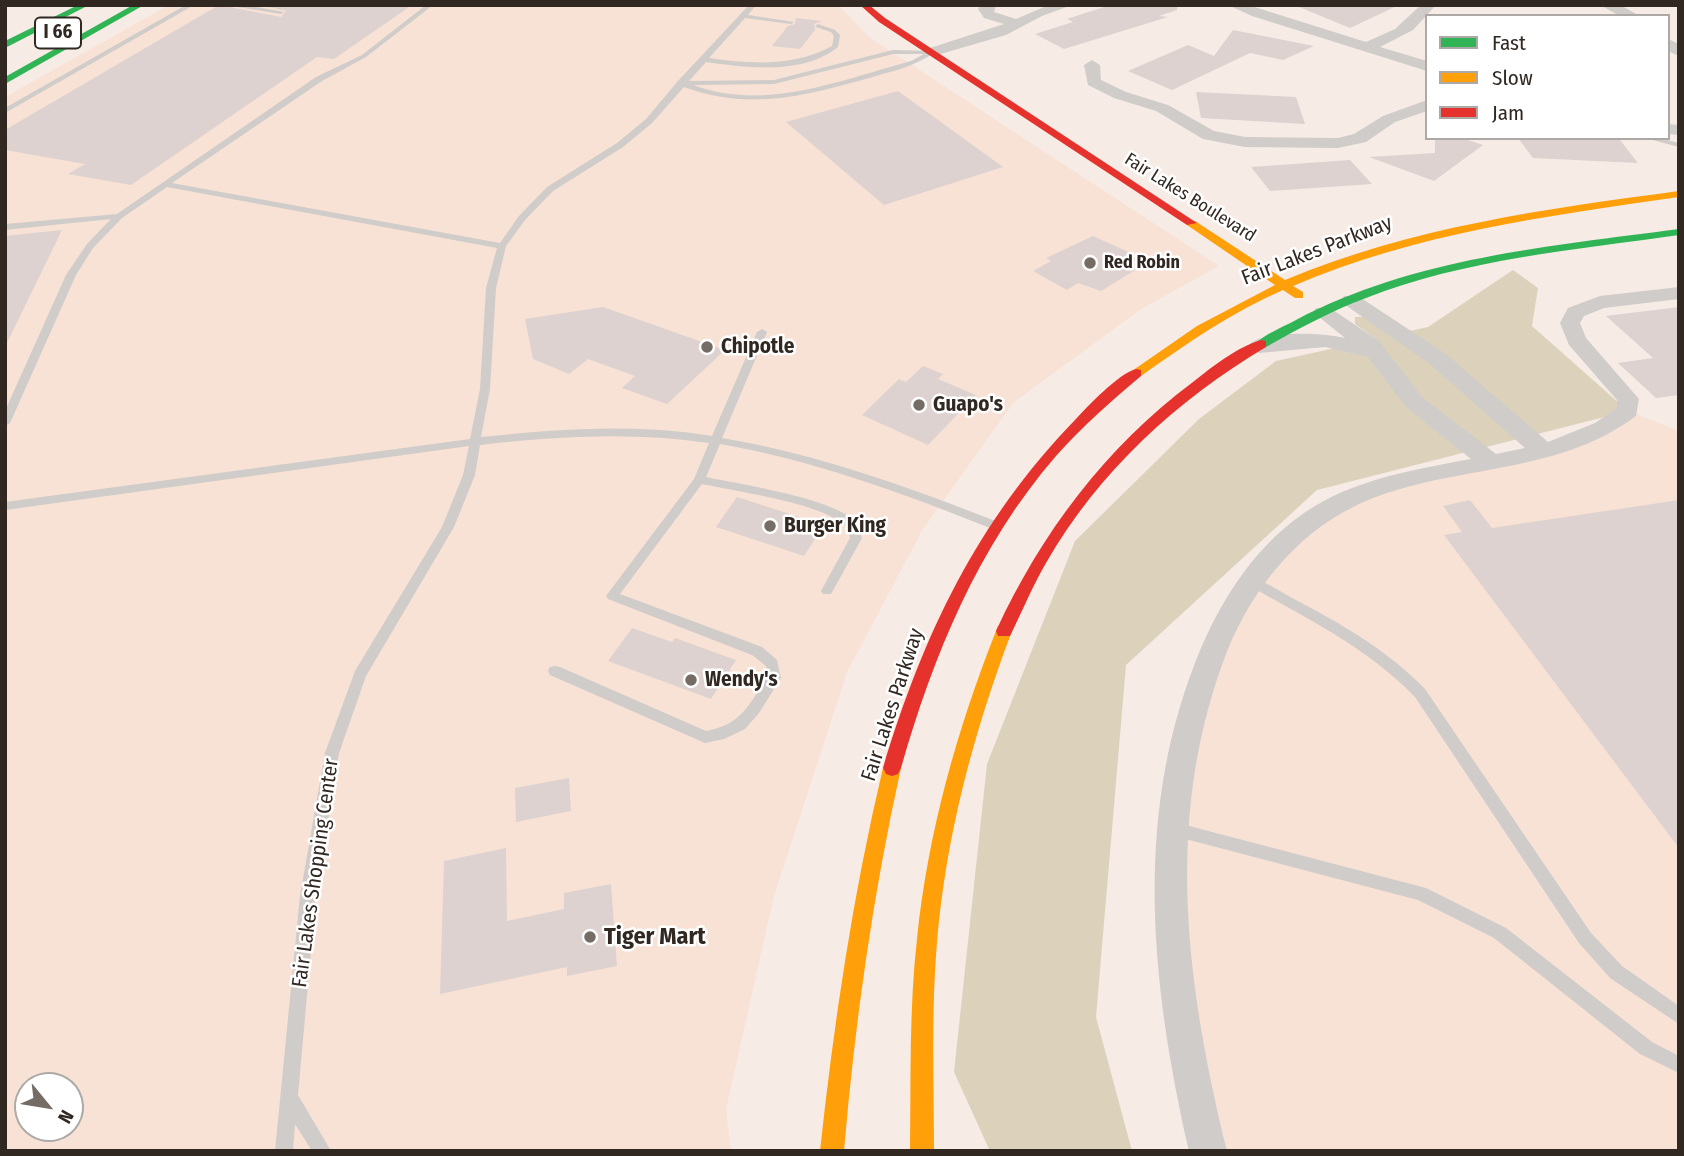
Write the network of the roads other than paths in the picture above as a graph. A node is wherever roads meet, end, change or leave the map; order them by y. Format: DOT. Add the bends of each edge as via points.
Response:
graph roads {
  1 [pos="74,5"];
  2 [pos="85,5"];
  3 [pos="111,5"];
  4 [pos="140,5"];
  5 [pos="191,5"];
  6 [pos="228,5"];
  7 [pos="430,5"];
  8 [pos="753,5"];
  9 [pos="864,5"];
  10 [pos="989,5"];
  11 [pos="1065,5"];
  12 [pos="1235,5"];
  13 [pos="1429,5"];
  14 [pos="1607,5"];
  15 [pos="281,12"];
  16 [pos="1630,14"];
  17 [pos="743,16"];
  18 [pos="792,22"];
  19 [pos="1018,24"];
  20 [pos="818,26"];
  21 [pos="936,34"];
  22 [pos="12,42"];
  23 [pos="955,46"];
  24 [pos="1363,47"];
  25 [pos="932,52"];
  26 [pos="977,59"];
  27 [pos="5,60"];
  28 [pos="703,60"];
  29 [pos="1425,64"];
  30 [pos="1092,65"];
  31 [pos="5,81"];
  32 [pos="681,83"];
  33 [pos="1425,106"];
  34 [pos="5,111"];
  35 [pos="1658,140"];
  36 [pos="1679,145"];
  37 [pos="163,184"];
  38 [pos="1679,194"];
  39 [pos="119,216"];
  40 [pos="5,227"];
  41 [pos="1679,232"];
  42 [pos="502,246"];
  43 [pos="1290,262"];
  44 [pos="1307,273"];
  45 [pos="1283,283"];
  46 [pos="1679,293"];
  47 [pos="1351,300"];
  48 [pos="1323,312"];
  49 [pos="762,332"];
  50 [pos="1253,347"];
  51 [pos="1382,358"];
  52 [pos="5,424"];
  53 [pos="715,440"];
  54 [pos="475,442"];
  55 [pos="1544,452"];
  56 [pos="1491,463"];
  57 [pos="699,480"];
  58 [pos="5,506"];
  59 [pos="994,525"];
  60 [pos="1250,581"];
  61 [pos="827,591"];
  62 [pos="555,671"];
  63 [pos="1170,828"];
  64 [pos="1679,1016"];
  65 [pos="1679,1065"];
  66 [pos="289,1097"];
  67 [pos="284,1151"];
  68 [pos="322,1151"];
  69 [pos="832,1151"];
  70 [pos="922,1151"];
  71 [pos="1208,1151"];
  1 -- 22 [label="main road"];
  2 -- 22 [label="main road"];
  3 -- 27 [label="main road, I 66"];
  4 -- 31 [label="main road"];
  5 -- 34 [label="lane"];
  6 -- 15 [label="lane"];
  7 -- 37 [label="lane" via="364,56 319,79"];
  8 -- 17 [label="lane, Fair Lakes Shopping Center"];
  9 -- 25 [label="main road, Fair Lakes Boulevard"];
  10 -- 19 [label="street" via="985,9 989,15"];
  11 -- 19 [label="street"];
  12 -- 24 [label="street"];
  13 -- 24 [label="street" via="1399,36"];
  14 -- 16 [label="street"];
  17 -- 18 [label="lane"];
  17 -- 28 [label="lane, Fair Lakes Shopping Center"];
  19 -- 23 [label="street"];
  20 -- 28 [label="lane" via="838,36 835,47 822,54 767,66"];
  21 -- 23 [label="main road"];
  23 -- 25 [label="street"];
  23 -- 26 [label="main road"];
  24 -- 29 [label="street"];
  25 -- 32 [label="lane" via="893,52 774,82"];
  25 -- 32 [label="lane" via="914,63 781,97 703,94"];
  25 -- 45 [label="main road, Fair Lakes Boulevard"];
  28 -- 32 [label="lane, Fair Lakes Shopping Center"];
  30 -- 33 [label="street" via="1094,82 1104,89 1162,108 1224,140 1338,143 1360,138 1389,119"];
  32 -- 42 [label="lane, Fair Lakes Shopping Center" via="637,133 550,189"];
  35 -- 36 [label="lane"];
  37 -- 39 [label="lane"];
  37 -- 42 [label="lane"];
  38 -- 44 [label="main road, Fair Lakes Parkway" via="1468,225 1412,237"];
  39 -- 40 [label="lane"];
  39 -- 52 [label="lane" via="90,246 71,275"];
  41 -- 47 [label="main road" via="1497,258 1405,279"];
  42 -- 54 [label="lane, Fair Lakes Shopping Center" via="491,288 485,389"];
  43 -- 44 [label="main road"];
  44 -- 45 [label="main road, Fair Lakes Parkway"];
  44 -- 47 [label="main road"];
  45 -- 48 [label="main road, Fair Lakes Boulevard"];
  45 -- 59 [label="main road, Fair Lakes Parkway" via="1179,340 1120,384 1076,425"];
  46 -- 55 [label="street" via="1585,306 1575,312 1570,323 1576,340 1628,399 1628,411 1620,419"];
  47 -- 48 [label="main road"];
  47 -- 55 [label="street" via="1438,359"];
  48 -- 50 [label="main road"];
  48 -- 51 [label="street, Fair Lakes Boulevard"];
  49 -- 53 [label="lane"];
  50 -- 51 [label="street" via="1324,337"];
  50 -- 70 [label="main road" via="1189,389 1103,469 1060,525 1013,604 970,712 932,899 924,1010"];
  51 -- 56 [label="street, Fair Lakes Boulevard" via="1414,402"];
  53 -- 54 [label="lane" via="602,432"];
  53 -- 57 [label="lane"];
  53 -- 59 [label="lane" via="832,466"];
  54 -- 58 [label="lane"];
  54 -- 66 [label="lane, Fair Lakes Shopping Center" via="470,475 448,527 360,676 332,753 308,896"];
  55 -- 56 [label="street"];
  56 -- 60 [label="street" via="1394,482 1345,500 1294,533"];
  57 -- 61 [label="lane" via="786,499 837,514 851,524 856,538"];
  57 -- 62 [label="lane" via="612,596 757,651 772,664 774,677 743,726 705,737"];
  59 -- 69 [label="main road, Fair Lakes Parkway" via="927,656 875,835 843,1024"];
  60 -- 63 [label="street" via="1215,646 1190,711"];
  60 -- 64 [label="lane" via="1400,670 1585,938 1616,972"];
  63 -- 65 [label="lane" via="1421,893 1500,933 1646,1048"];
  63 -- 71 [label="street" via="1169,894 1181,1024"];
  66 -- 67 [label="lane, Fair Lakes Shopping Center"];
  66 -- 68 [label="lane"];
}
